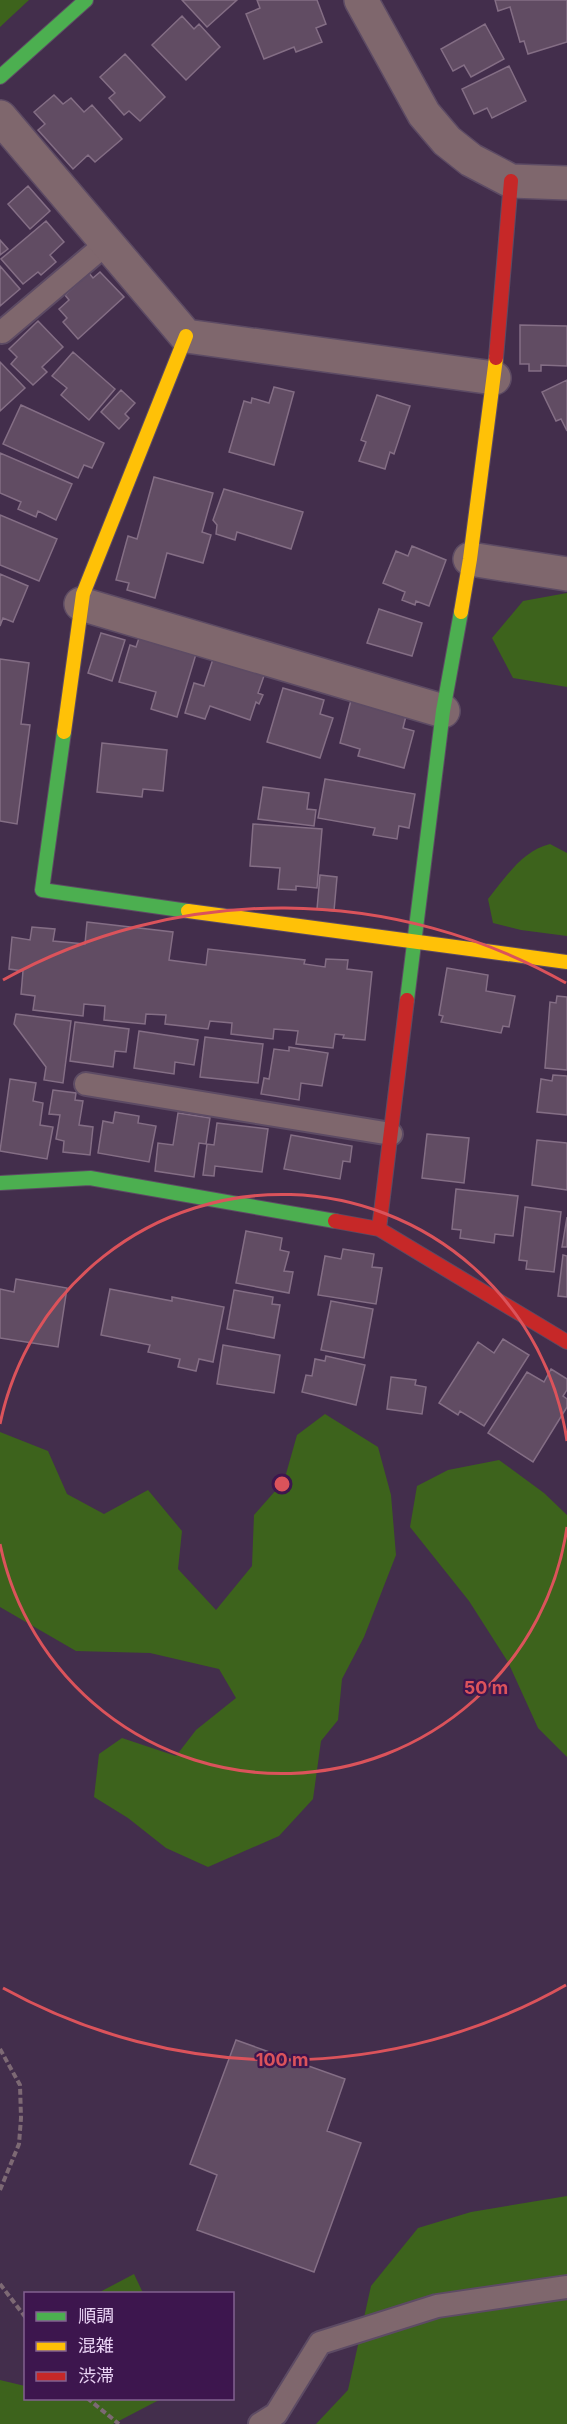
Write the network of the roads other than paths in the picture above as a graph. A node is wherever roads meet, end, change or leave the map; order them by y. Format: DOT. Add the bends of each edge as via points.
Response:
graph roads {
  1 [pos="86,0"];
  2 [pos="361,0"];
  3 [pos="0,77"];
  4 [pos="0,117"];
  5 [pos="511,181"];
  6 [pos="567,183"];
  7 [pos="107,243"];
  8 [pos="2,332"];
  9 [pos="186,336"];
  10 [pos="494,378"];
  11 [pos="470,559"];
  12 [pos="567,574"];
  13 [pos="81,604"];
  14 [pos="443,711"];
  15 [pos="414,943"];
  16 [pos="567,962"];
  17 [pos="86,1084"];
  18 [pos="391,1134"];
  19 [pos="0,1183"];
  20 [pos="379,1229"];
  21 [pos="567,1342"];
  22 [pos="567,2287"];
  23 [pos="260,2424"];
  1 -- 3 [label="street"];
  2 -- 5 [label="street" via="424,114 447,141 471,160"];
  4 -- 7 [label="street"];
  5 -- 6 [label="street"];
  5 -- 10 [label="street"];
  7 -- 8 [label="lane"];
  7 -- 9 [label="street"];
  9 -- 10 [label="street"];
  9 -- 13 [label="street"];
  10 -- 11 [label="street"];
  11 -- 12 [label="street"];
  11 -- 14 [label="street"];
  13 -- 14 [label="street"];
  13 -- 15 [label="street" via="42,890"];
  14 -- 15 [label="street"];
  15 -- 16 [label="street"];
  15 -- 18 [label="street"];
  17 -- 18 [label="lane"];
  18 -- 20 [label="street"];
  19 -- 20 [label="street" via="90,1178"];
  20 -- 21 [label="street"];
  22 -- 23 [label="lane" via="437,2306 320,2343 276,2414"];
}
